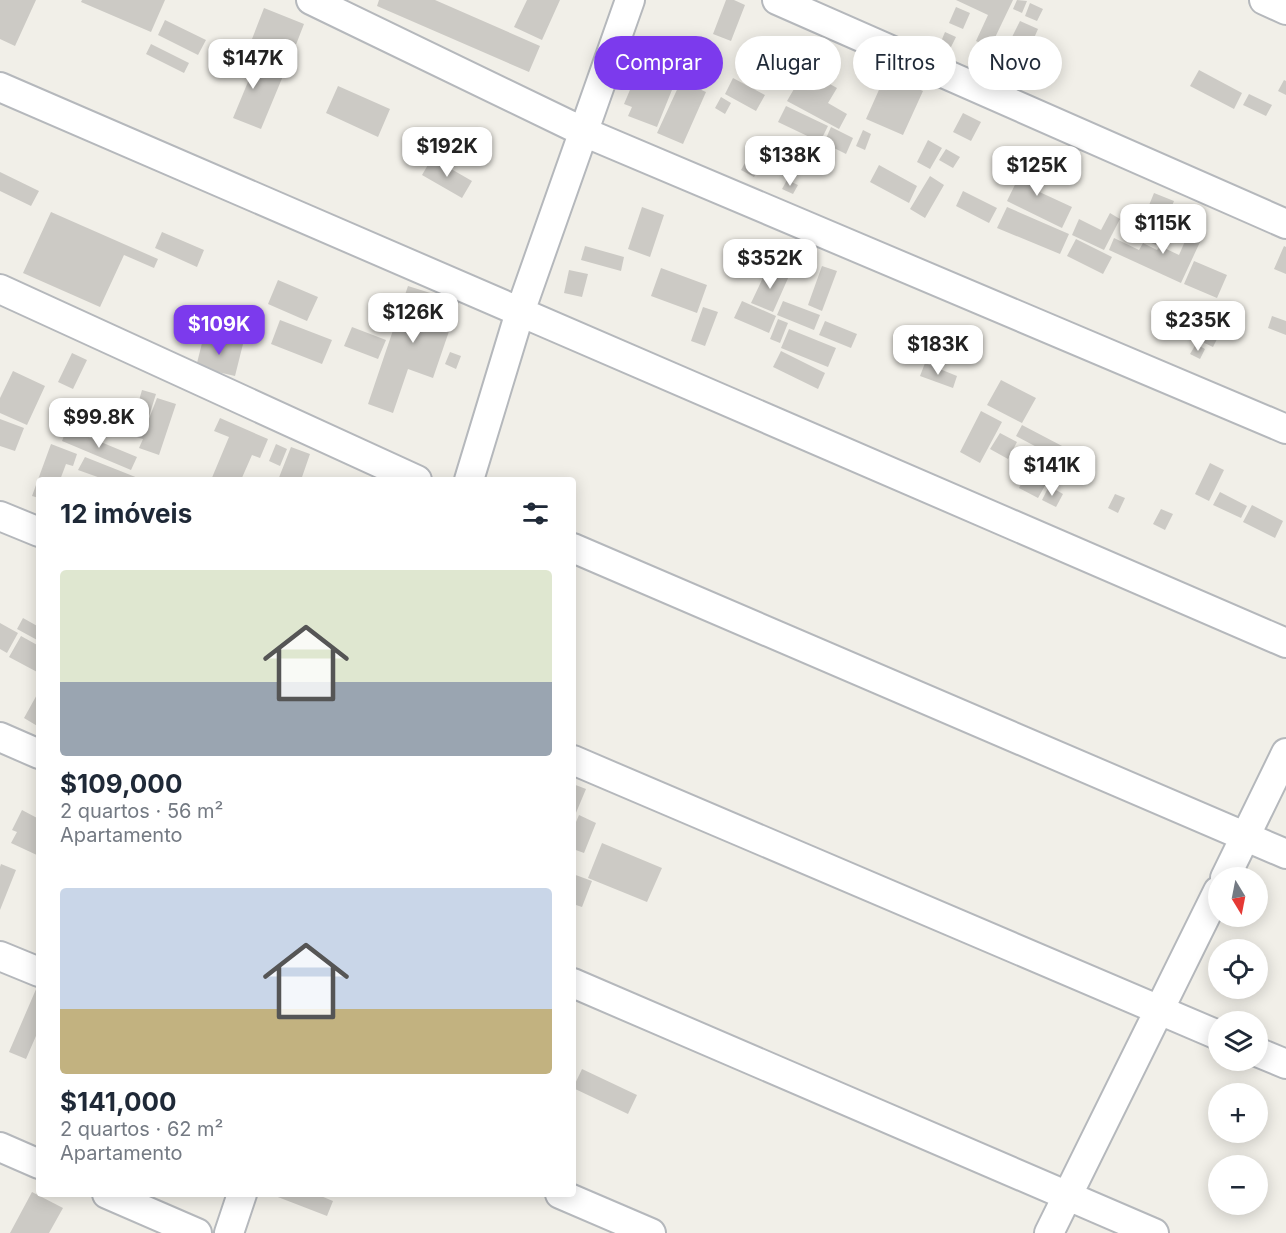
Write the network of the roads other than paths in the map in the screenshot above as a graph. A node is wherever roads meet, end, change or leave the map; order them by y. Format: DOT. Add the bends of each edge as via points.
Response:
graph roads {
  1 [pos="311,0"];
  2 [pos="630,0"];
  3 [pos="777,0"];
  4 [pos="1264,0"];
  5 [pos="1286,10"];
  6 [pos="0,87"];
  7 [pos="584,132"];
  8 [pos="1286,224"];
  9 [pos="0,289"];
  10 [pos="520,312"];
  11 [pos="1286,429"];
  12 [pos="410,477"];
  13 [pos="470,477"];
  14 [pos="0,516"];
  15 [pos="36,531"];
  16 [pos="576,549"];
  17 [pos="1286,643"];
  18 [pos="0,737"];
  19 [pos="36,753"];
  20 [pos="1286,753"];
  21 [pos="576,761"];
  22 [pos="1245,837"];
  23 [pos="1286,854"];
  24 [pos="1230,867"];
  25 [pos="1208,911"];
  26 [pos="0,956"];
  27 [pos="36,971"];
  28 [pos="576,984"];
  29 [pos="1159,1010"];
  30 [pos="1208,1031"];
  31 [pos="1268,1057"];
  32 [pos="1286,1064"];
  33 [pos="0,1147"];
  34 [pos="36,1163"];
  35 [pos="1067,1196"];
  36 [pos="114,1197"];
  37 [pos="241,1197"];
  38 [pos="567,1197"];
  39 [pos="197,1233"];
  40 [pos="229,1233"];
  41 [pos="651,1233"];
  42 [pos="1049,1233"];
  43 [pos="1154,1233"];
  1 -- 7 [label="street"];
  2 -- 7 [label="street"];
  3 -- 8 [label="street"];
  4 -- 5 [label="street"];
  6 -- 10 [label="street"];
  7 -- 10 [label="street"];
  7 -- 11 [label="street"];
  9 -- 12 [label="street"];
  10 -- 13 [label="street"];
  10 -- 17 [label="street"];
  14 -- 15 [label="street"];
  16 -- 22 [label="street"];
  18 -- 19 [label="street"];
  20 -- 22 [label="street"];
  21 -- 29 [label="street"];
  22 -- 23 [label="street"];
  22 -- 24 [label="street"];
  25 -- 29 [label="street"];
  26 -- 27 [label="street"];
  28 -- 35 [label="street"];
  29 -- 30 [label="street"];
  29 -- 35 [label="street"];
  31 -- 32 [label="street"];
  33 -- 34 [label="street"];
  35 -- 42 [label="street"];
  35 -- 43 [label="street"];
  36 -- 39 [label="street"];
  37 -- 40 [label="street"];
  38 -- 41 [label="street"];
}
